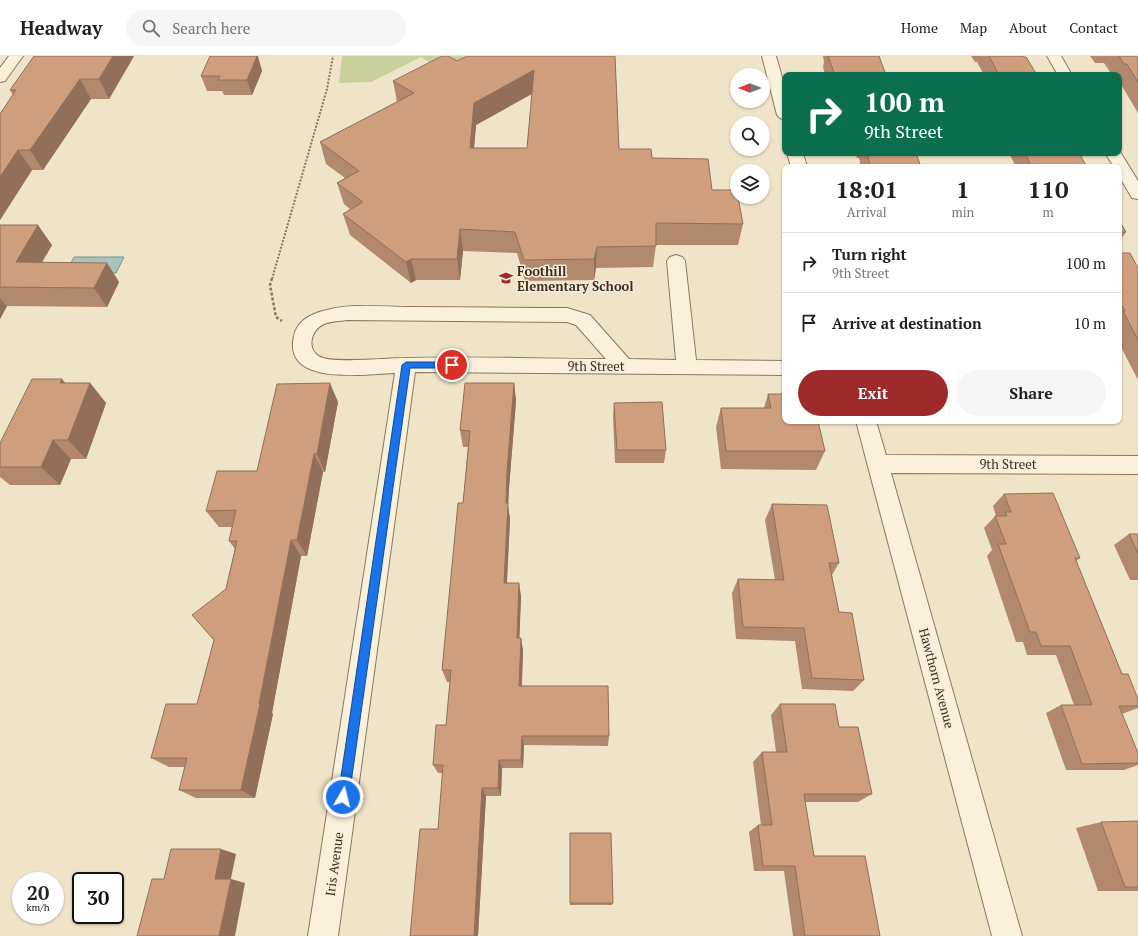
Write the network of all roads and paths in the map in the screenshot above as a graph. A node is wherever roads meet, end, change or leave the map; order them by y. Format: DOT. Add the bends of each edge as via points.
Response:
graph roads {
  1 [pos="16,56"];
  2 [pos="333,56"];
  3 [pos="769,56"];
  4 [pos="1054,56"];
  5 [pos="1063,72"];
  6 [pos="0,78"];
  7 [pos="782,104"];
  8 [pos="1122,168"];
  9 [pos="1138,194"];
  10 [pos="676,261"];
  11 [pos="304,332"];
  12 [pos="406,365"];
  13 [pos="623,366"];
  14 [pos="687,367"];
  15 [pos="782,368"];
  16 [pos="867,424"];
  17 [pos="879,464"];
  18 [pos="1138,465"];
  19 [pos="323,936"];
  20 [pos="1007,936"];
  1 -- 6 [label="street"];
  2 -- 11 [label="path" via="327,89 270,285 276,317"];
  3 -- 7 [label="street"];
  4 -- 5 [label="street"];
  8 -- 9 [label="street"];
  10 -- 14 [label="street"];
  11 -- 12 [label="street, 9th Street" via="301,346 306,358 321,366"];
  11 -- 13 [label="street" via="316,320 348,313 566,315 583,320"];
  12 -- 13 [label="street, 9th Street"];
  12 -- 19 [label="street, Iris Avenue"];
  13 -- 14 [label="street, 9th Street"];
  14 -- 15 [label="street, 9th Street"];
  16 -- 17 [label="street, Hawthorn Avenue"];
  17 -- 18 [label="street, 9th Street"];
  17 -- 20 [label="street, Hawthorn Avenue"];
}
